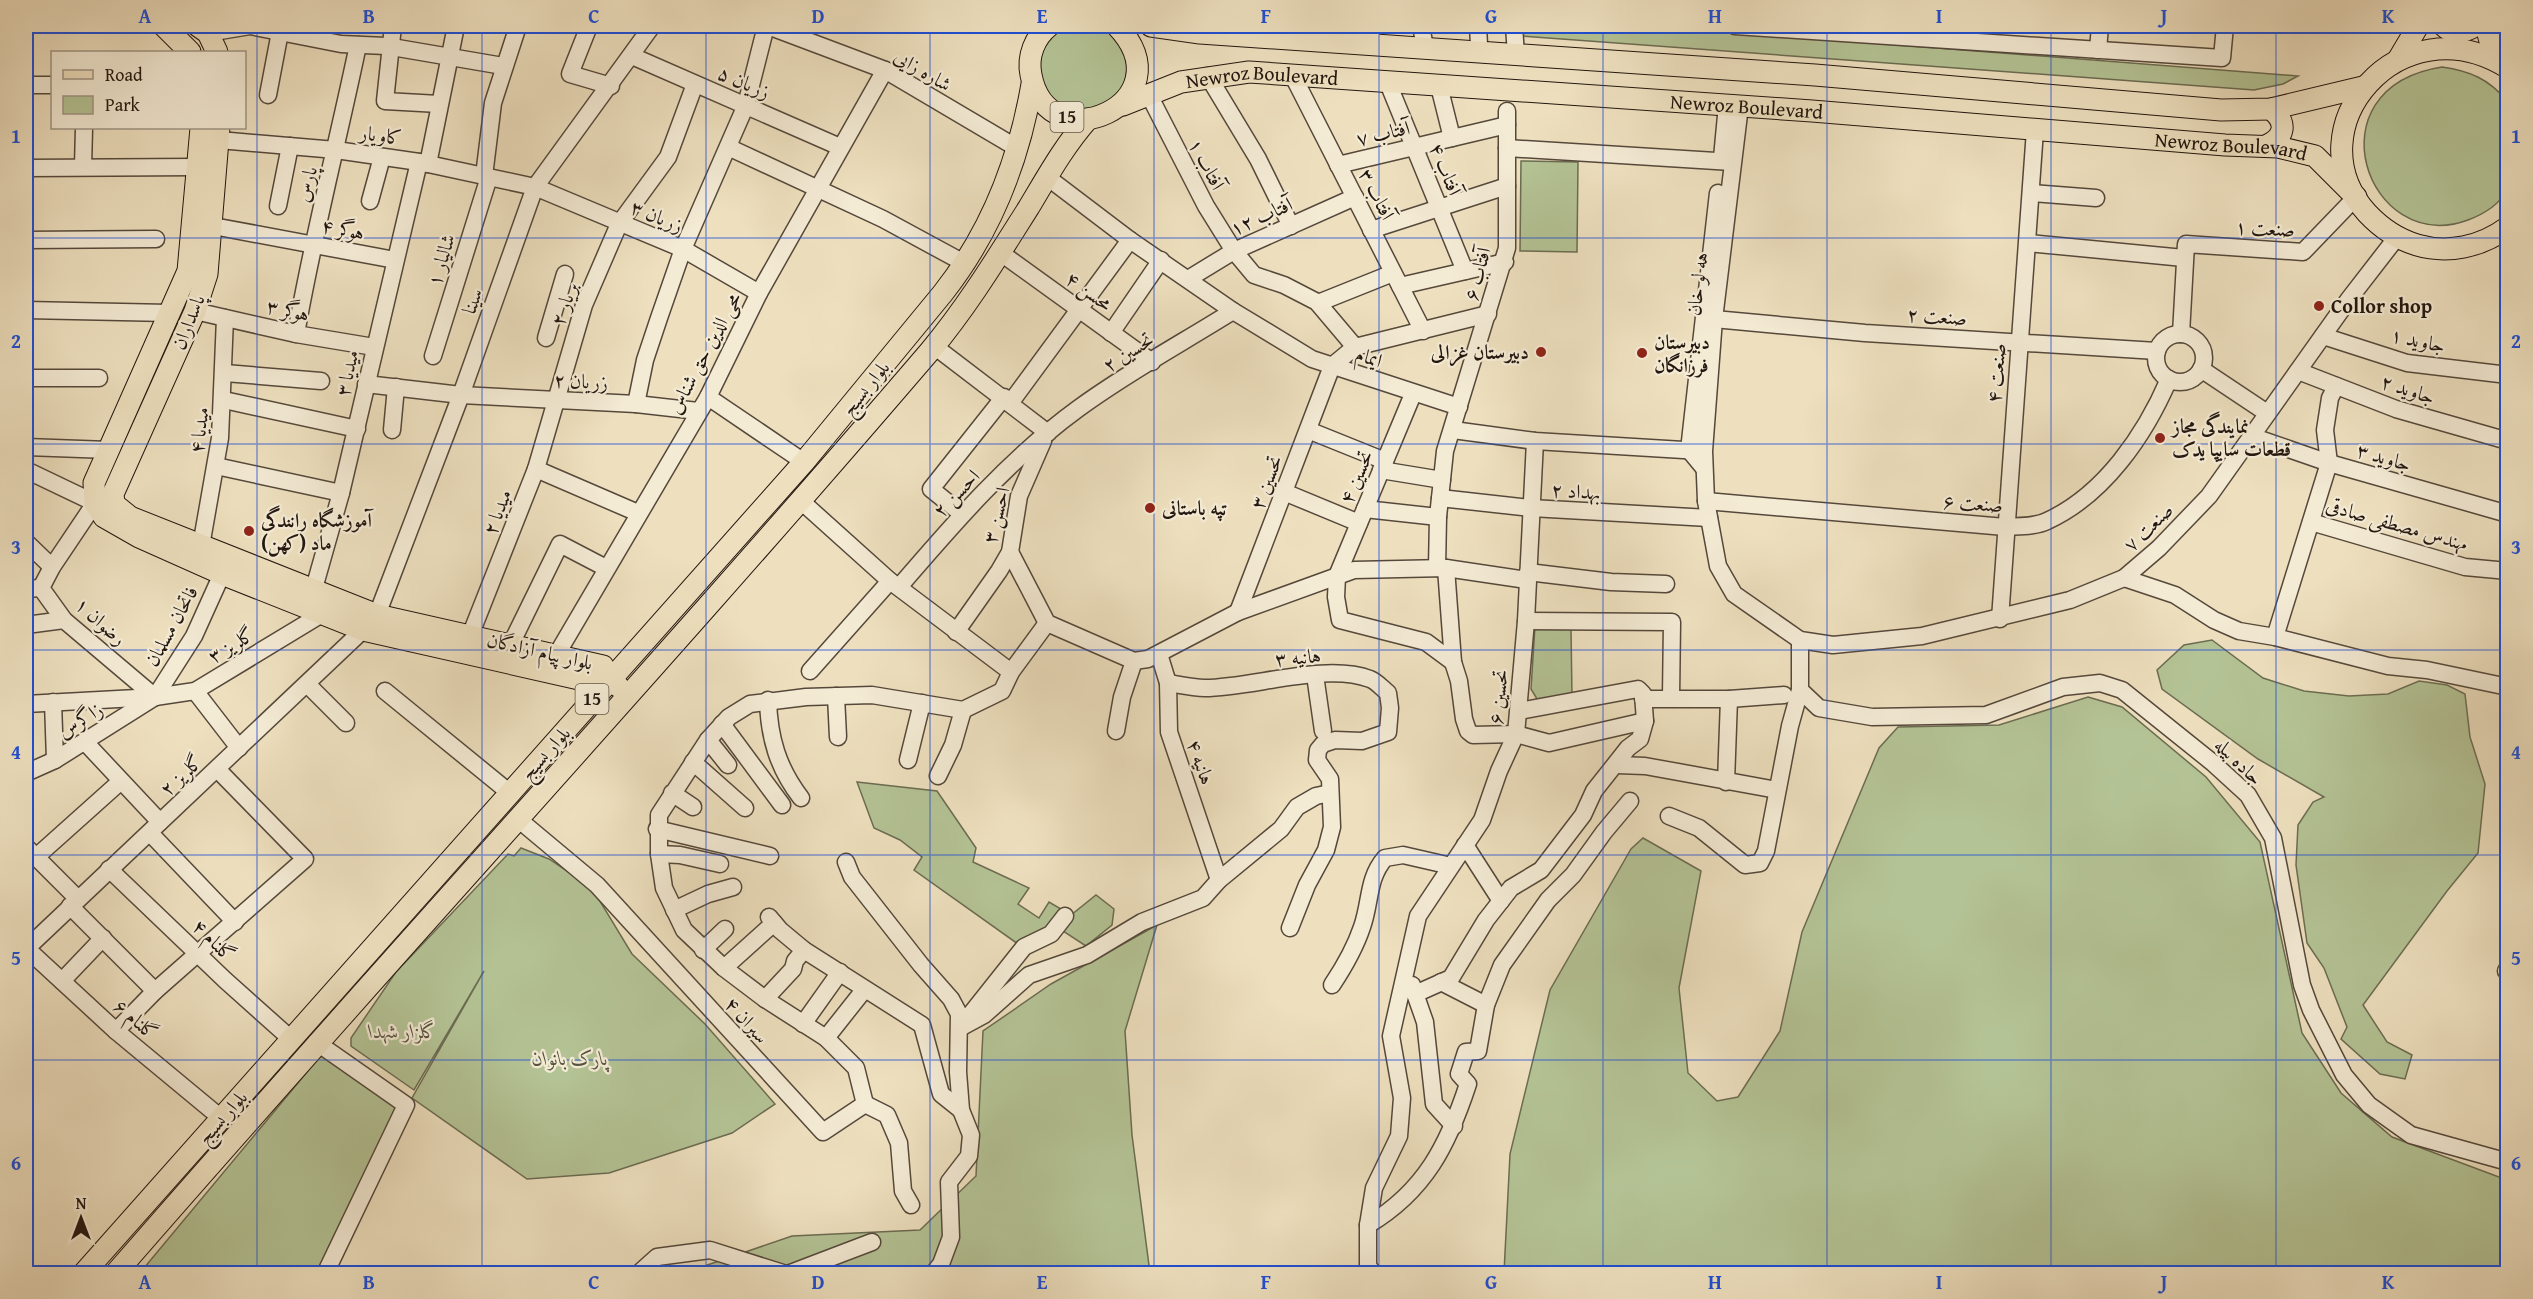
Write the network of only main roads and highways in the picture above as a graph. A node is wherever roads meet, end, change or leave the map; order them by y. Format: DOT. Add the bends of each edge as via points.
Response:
graph roads {
  1 [pos="164,26"];
  2 [pos="1117,26"];
  3 [pos="1151,26"];
  4 [pos="2418,26"];
  5 [pos="2444,26"];
  6 [pos="2475,26"];
  7 [pos="2486,26"];
  8 [pos="1042,30"];
  9 [pos="189,51"];
  10 [pos="2398,57"];
  11 [pos="2501,64"];
  12 [pos="1032,84"];
  13 [pos="2363,87"];
  14 [pos="1123,105"];
  15 [pos="2271,109"];
  16 [pos="1088,119"];
  17 [pos="201,129"];
  18 [pos="219,134"];
  19 [pos="2266,146"];
  20 [pos="2356,197"];
  21 [pos="987,227"];
  22 [pos="2508,227"];
  23 [pos="1005,245"];
  24 [pos="105,503"];
  25 [pos="370,623"];
  26 [pos="570,677"];
  27 [pos="610,679"];
  28 [pos="629,694"];
  29 [pos="581,712"];
  30 [pos="83,1274"];
  31 [pos="115,1274"];
  1 -- 9 [label="main road"];
  2 -- 14 [label="main road" via="1128,37 1137,70"];
  3 -- 15 [label="main road, Newroz Boulevard" via="1200,33 1815,75 2221,110"];
  4 -- 10 [label="main road"];
  5 -- 6 [label="main road" via="2463,32"];
  7 -- 11 [label="main road"];
  8 -- 12 [label="main road, 15" via="1031,52"];
  10 -- 11 [label="main road" via="2430,47 2447,47 2472,50"];
  10 -- 13 [label="main road"];
  12 -- 16 [label="main road, 15" via="1048,107 1074,119"];
  12 -- 21 [label="main road, بلوار بسیج / 15" via="1025,128"];
  13 -- 15 [label="main road, Newroz Boulevard"];
  13 -- 20 [label="main road" via="2353,104 2343,141 2346,170"];
  14 -- 16 [label="main road, 15"];
  14 -- 19 [label="main road, Newroz Boulevard" via="1148,93 1208,76 1250,72"];
  15 -- 19 [label="main road" via="2282,121 2283,129 2277,141"];
  16 -- 23 [label="main road, بلوار بسیج / 15"];
  17 -- 24 [label="main road" via="188,271 94,483"];
  18 -- 24 [label="main road, پاسداران" via="207,274 195,310 113,494"];
  19 -- 20 [label="main road, Newroz Boulevard" via="2315,156"];
  20 -- 22 [label="main road" via="2374,220 2397,237 2423,246 2450,249 2477,244"];
  21 -- 23 [label="main road"];
  21 -- 27 [label="main road, بلوار بسیج / 15" via="966,264 804,462"];
  23 -- 28 [label="main road, بلوار بسیج / 15" via="934,346"];
  24 -- 25 [label="main road, بلوار پیام آزادگان" via="130,517 313,592"];
  24 -- 25 [label="main road, بلوار پیام آزادگان" via="104,517 130,533 322,614"];
  25 -- 26 [label="main road, بلوار پیام آزادگان"];
  25 -- 27 [label="main road, بلوار پیام آزادگان" via="470,636 557,654 603,666"];
  26 -- 27 [label="main road, بلوار پیام آزادگان" via="588,681"];
  26 -- 29 [label="main road" via="579,693"];
  27 -- 28 [label="main road"];
  27 -- 29 [label="main road, بلوار بسیج / 15"];
  28 -- 31 [label="main road, بلوار بسیج / 15" via="316,1042"];
  29 -- 30 [label="main road, بلوار بسیج / 15"];
}
